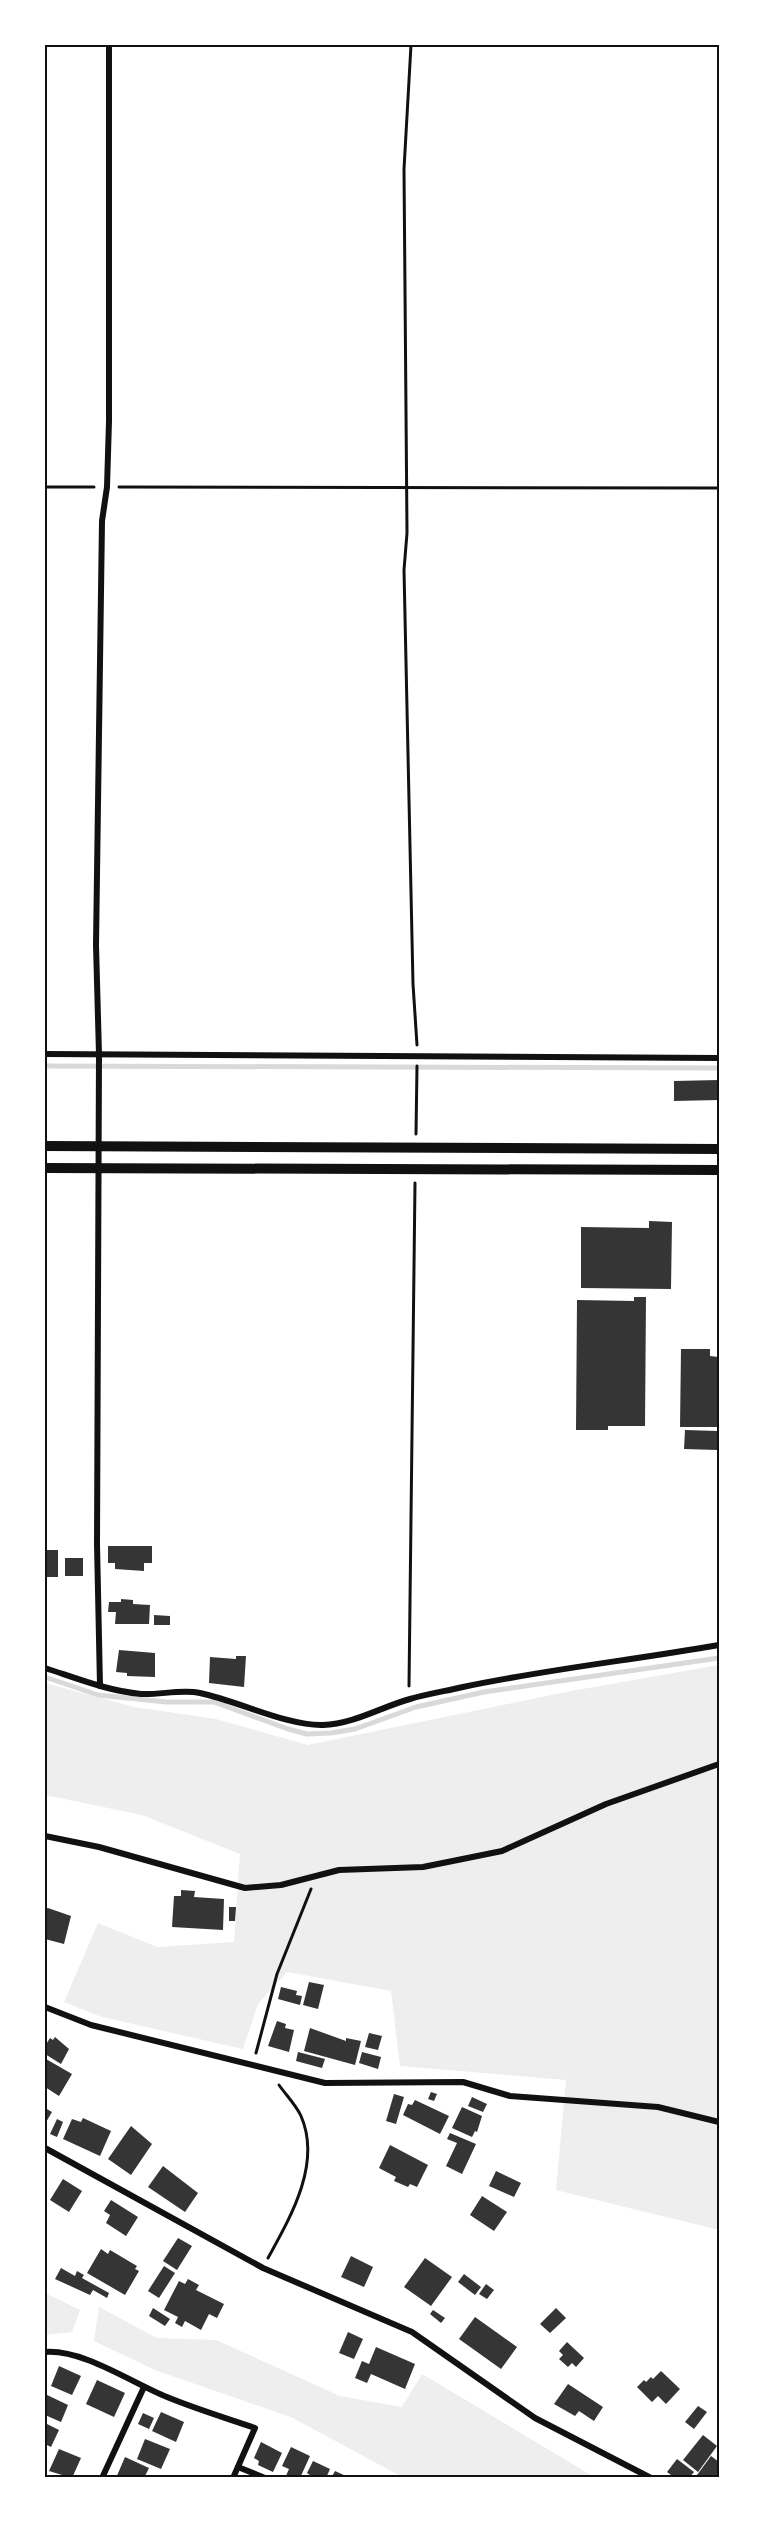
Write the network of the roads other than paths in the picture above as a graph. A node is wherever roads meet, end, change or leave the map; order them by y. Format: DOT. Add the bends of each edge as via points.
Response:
graph roads {
  1 [pos="109,45"];
  2 [pos="45,1053"];
  3 [pos="99,1054"];
  4 [pos="719,1058"];
  5 [pos="45,1146"];
  6 [pos="98,1146"];
  7 [pos="719,1149"];
  8 [pos="98,1167"];
  9 [pos="45,1168"];
  10 [pos="719,1170"];
  11 [pos="719,1645"];
  12 [pos="45,1668"];
  13 [pos="100,1686"];
  14 [pos="719,1764"];
  15 [pos="45,1836"];
  16 [pos="45,2007"];
  17 [pos="719,2122"];
  18 [pos="45,2148"];
  19 [pos="45,2352"];
  20 [pos="144,2387"];
  21 [pos="238,2467"];
  22 [pos="102,2478"];
  23 [pos="232,2478"];
  24 [pos="265,2478"];
  25 [pos="651,2478"];
  1 -- 3 [label="street" via="107,487 102,521 96,933"];
  2 -- 3 [label="street"];
  3 -- 4 [label="street"];
  3 -- 6 [label="street"];
  5 -- 6 [label="street"];
  6 -- 7 [label="street"];
  6 -- 8 [label="street"];
  8 -- 9 [label="street"];
  8 -- 10 [label="street"];
  8 -- 13 [label="street"];
  11 -- 13 [label="street" via="570,1666 410,1699 346,1723 321,1725 290,1720 196,1692 138,1694"];
  12 -- 13 [label="street"];
  14 -- 15 [label="street" via="606,1804 502,1851 423,1867 339,1870 281,1885 245,1888"];
  16 -- 17 [label="street" via="91,2025 325,2082 464,2082 510,2096 657,2107"];
  18 -- 25 [label="street" via="263,2268 412,2332 535,2418"];
  19 -- 20 [label="street" via="92,2362"];
  20 -- 21 [label="street" via="255,2428"];
  20 -- 22 [label="street"];
  21 -- 23 [label="street"];
  21 -- 24 [label="street"];
}
